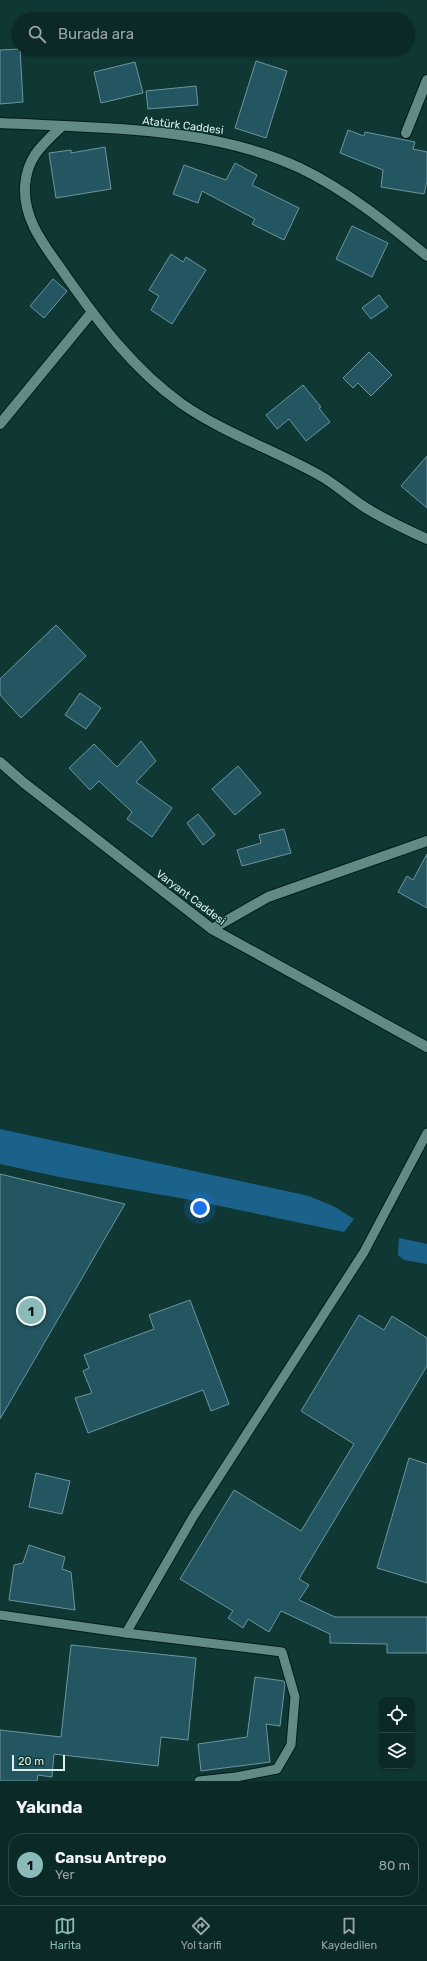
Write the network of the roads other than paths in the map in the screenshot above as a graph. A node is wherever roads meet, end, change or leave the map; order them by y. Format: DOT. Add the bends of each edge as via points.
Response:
graph roads {
  1 [pos="427,80"];
  2 [pos="0,123"];
  3 [pos="62,126"];
  4 [pos="406,133"];
  5 [pos="427,256"];
  6 [pos="92,312"];
  7 [pos="0,424"];
  8 [pos="427,539"];
  9 [pos="0,762"];
  10 [pos="427,841"];
  11 [pos="212,929"];
  12 [pos="427,1047"];
  13 [pos="427,1133"];
  14 [pos="0,1615"];
  15 [pos="126,1633"];
  16 [pos="199,1781"];
  1 -- 4 [label="street"];
  2 -- 3 [label="street, Atatürk Caddesi"];
  3 -- 5 [label="street, Atatürk Caddesi" via="211,139 250,149 300,168 324,182 382,221"];
  3 -- 6 [label="street" via="35,152 30,162 25,185 27,209 36,232"];
  6 -- 7 [label="street"];
  6 -- 8 [label="street" via="141,370 182,404 225,429 320,475 363,506"];
  9 -- 11 [label="street, Varyant Caddesi"];
  10 -- 11 [label="street" via="268,898"];
  11 -- 12 [label="street, Varyant Caddesi"];
  13 -- 15 [label="lane" via="364,1252 193,1517"];
  14 -- 15 [label="lane"];
  15 -- 16 [label="lane" via="282,1652 295,1697 291,1745 277,1769"];
}
